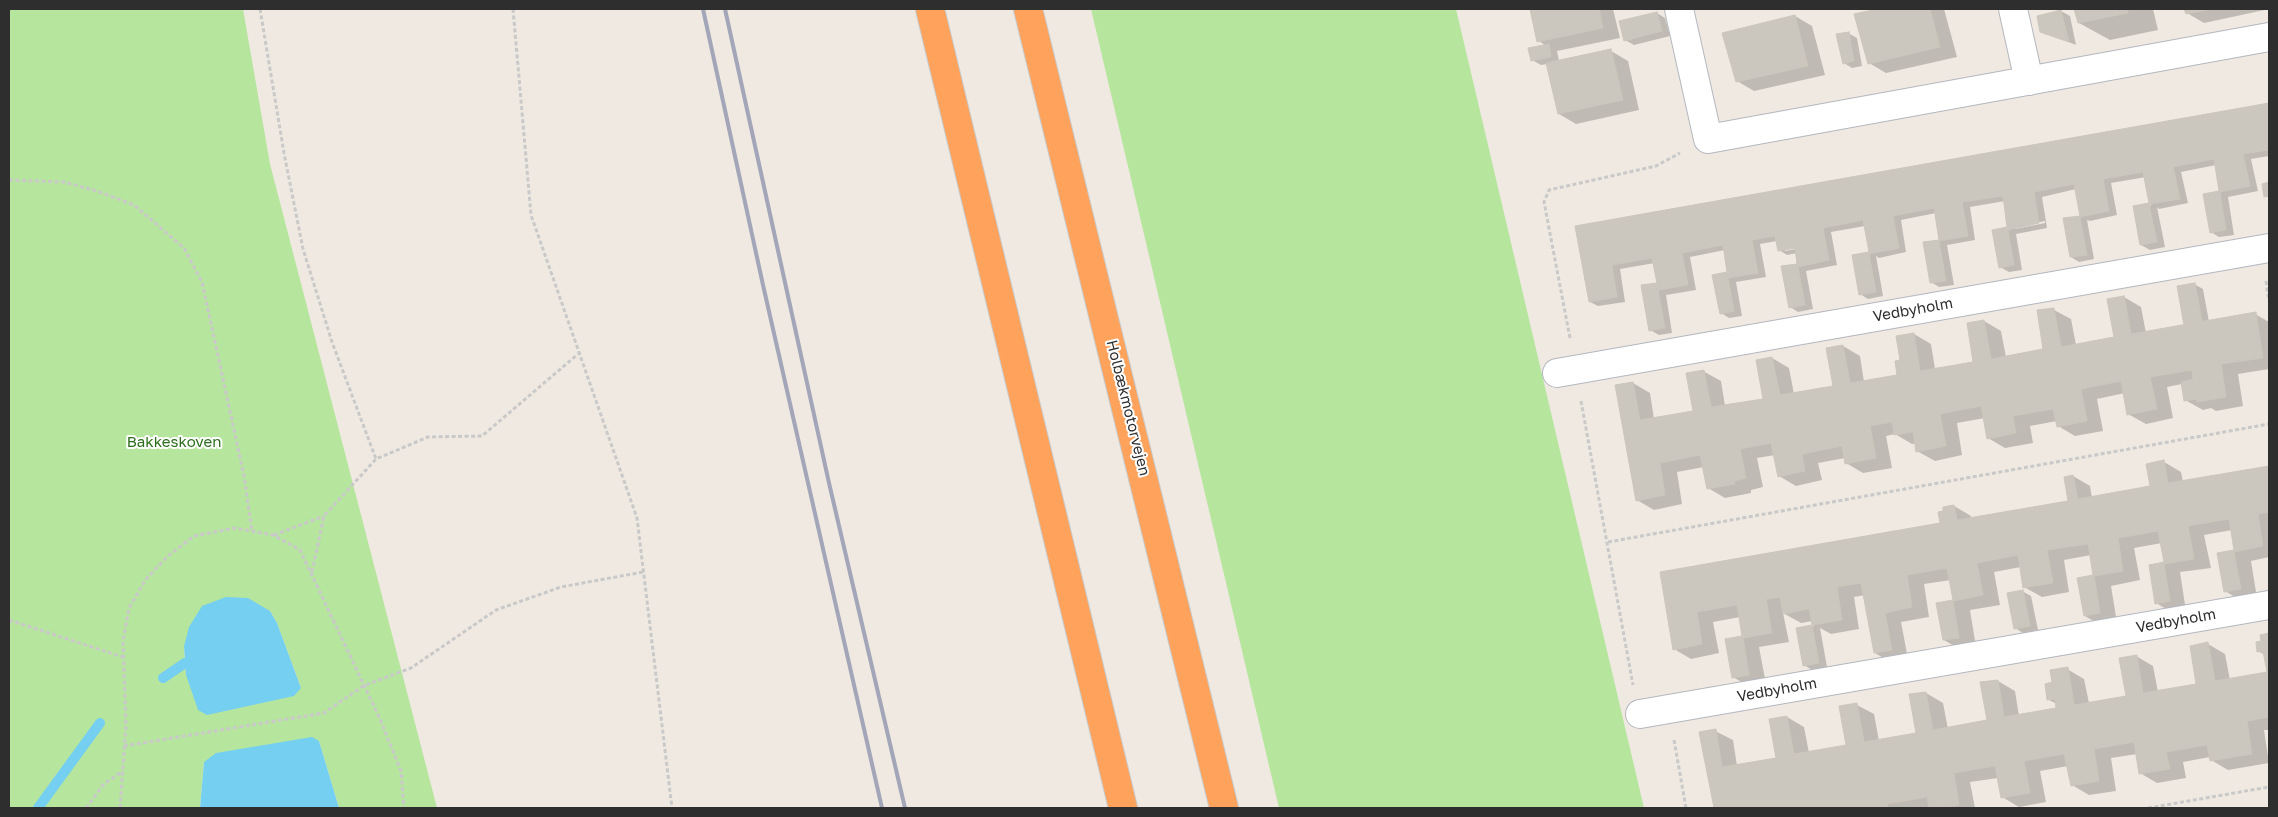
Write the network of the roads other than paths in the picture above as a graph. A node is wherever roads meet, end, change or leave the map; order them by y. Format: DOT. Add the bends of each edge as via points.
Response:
graph roads {
  1 [pos="930,9"];
  2 [pos="1028,9"];
  3 [pos="1679,9"];
  4 [pos="2013,9"];
  5 [pos="2269,37"];
  6 [pos="2029,81"];
  7 [pos="2269,248"];
  8 [pos="1557,373"];
  9 [pos="2269,605"];
  10 [pos="1640,714"];
  11 [pos="1122,808"];
  12 [pos="1224,808"];
  1 -- 11 [label="highway"];
  2 -- 12 [label="highway, Holbækmotorvejen"];
  3 -- 6 [label="street" via="1708,139"];
  4 -- 6 [label="street"];
  5 -- 6 [label="street"];
  7 -- 8 [label="street, Vedbyholm"];
  9 -- 10 [label="street, Vedbyholm"];
}
